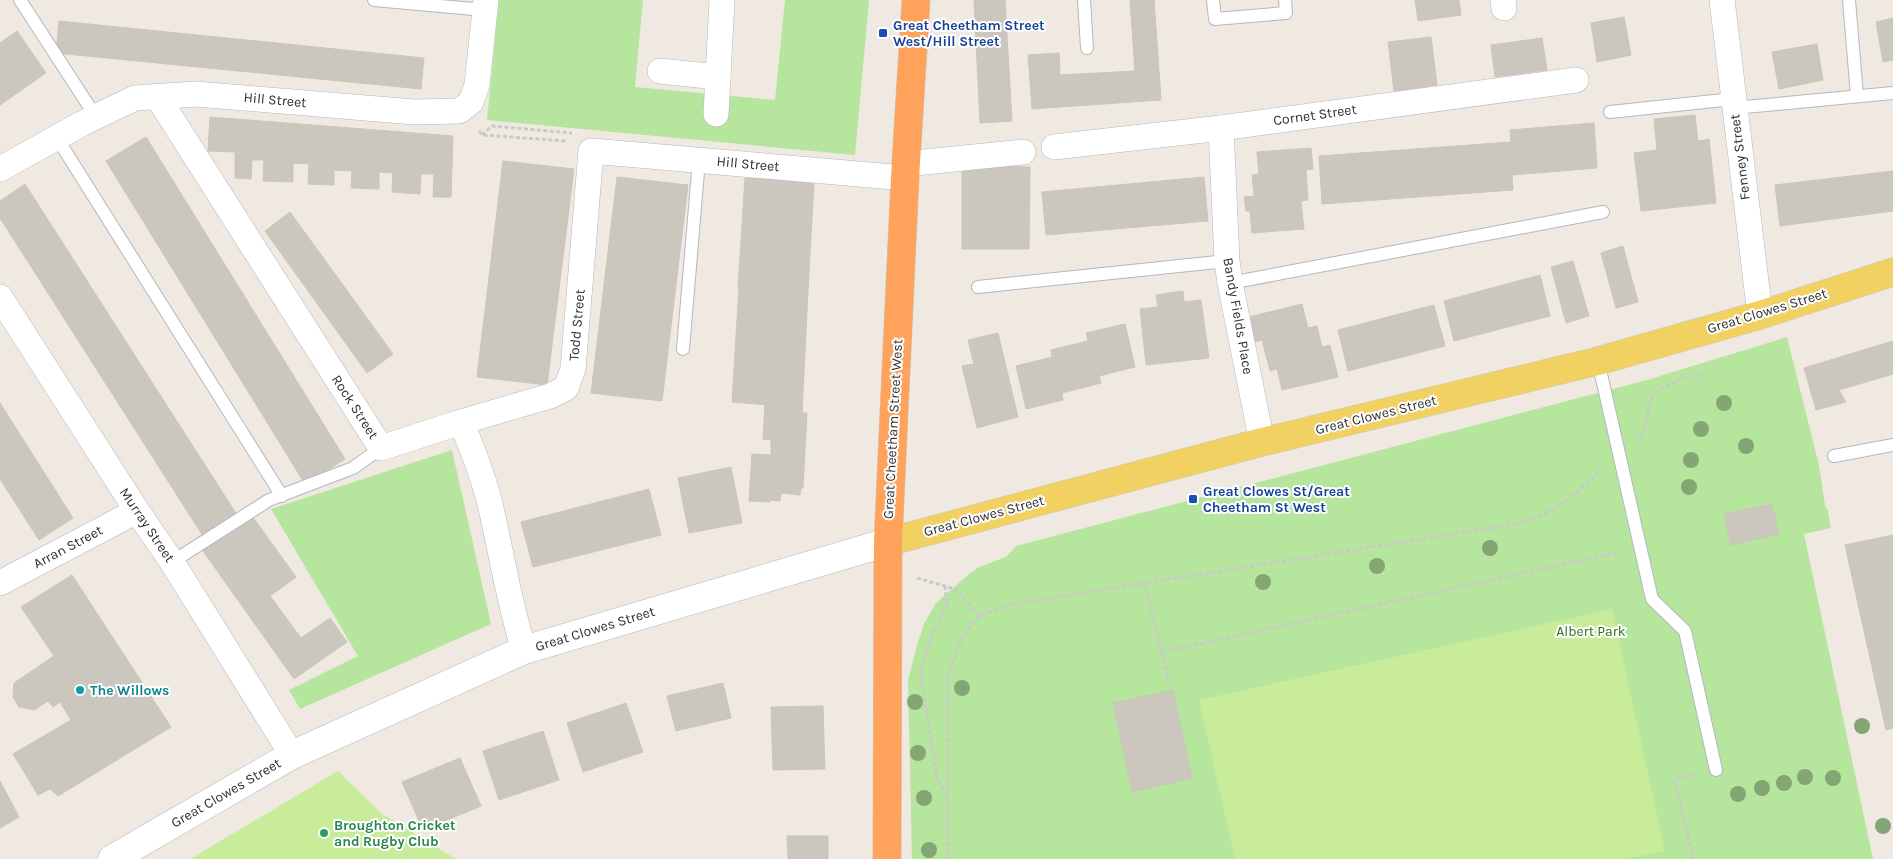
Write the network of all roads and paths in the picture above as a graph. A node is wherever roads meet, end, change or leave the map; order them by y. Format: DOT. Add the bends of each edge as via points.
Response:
graph roads {
  1 [pos="20,0"];
  2 [pos="374,0"];
  3 [pos="722,0"];
  4 [pos="916,0"];
  5 [pos="1084,0"];
  6 [pos="1213,0"];
  7 [pos="1285,0"];
  8 [pos="1722,0"];
  9 [pos="1848,0"];
  10 [pos="485,5"];
  11 [pos="1087,48"];
  12 [pos="660,71"];
  13 [pos="718,77"];
  14 [pos="1576,80"];
  15 [pos="1893,93"];
  16 [pos="157,96"];
  17 [pos="1858,96"];
  18 [pos="1734,104"];
  19 [pos="459,111"];
  20 [pos="1610,112"];
  21 [pos="716,114"];
  22 [pos="96,117"];
  23 [pos="1221,128"];
  24 [pos="482,135"];
  25 [pos="57,138"];
  26 [pos="583,142"];
  27 [pos="1054,147"];
  28 [pos="1023,152"];
  29 [pos="699,160"];
  30 [pos="0,170"];
  31 [pos="905,171"];
  32 [pos="1603,212"];
  33 [pos="1228,272"];
  34 [pos="1893,272"];
  35 [pos="978,287"];
  36 [pos="0,296"];
  37 [pos="1760,315"];
  38 [pos="683,349"];
  39 [pos="1598,361"];
  40 [pos="1704,372"];
  41 [pos="461,422"];
  42 [pos="1262,442"];
  43 [pos="1893,444"];
  44 [pos="381,448"];
  45 [pos="1834,456"];
  46 [pos="1621,464"];
  47 [pos="282,496"];
  48 [pos="137,510"];
  49 [pos="888,542"];
  50 [pos="1640,548"];
  51 [pos="172,562"];
  52 [pos="888,570"];
  53 [pos="0,583"];
  54 [pos="1145,584"];
  55 [pos="945,586"];
  56 [pos="980,616"];
  57 [pos="524,650"];
  58 [pos="1162,652"];
  59 [pos="1169,683"];
  60 [pos="292,755"];
  61 [pos="1716,770"];
  62 [pos="946,797"];
  63 [pos="112,859"];
  64 [pos="887,859"];
  65 [pos="947,859"];
  66 [pos="1693,859"];
  1 -- 22 [label="lane"];
  2 -- 10 [label="lane"];
  3 -- 13 [label="street"];
  4 -- 31 [label="highway, Great Cheetham Street West"];
  5 -- 11 [label="lane"];
  6 -- 7 [label="lane" via="1215,19 1286,13"];
  8 -- 18 [label="street, Fenney Street"];
  9 -- 17 [label="lane"];
  10 -- 19 [label="street" via="477,85 471,102"];
  12 -- 13 [label="street"];
  13 -- 21 [label="street"];
  14 -- 23 [label="street, Cornet Street"];
  15 -- 17 [label="lane"];
  16 -- 19 [label="street, Hill Street" via="196,94 414,112"];
  16 -- 22 [label="street, Hill Street" via="136,98"];
  16 -- 44 [label="street, Rock Street"];
  17 -- 18 [label="lane"];
  18 -- 20 [label="lane"];
  18 -- 37 [label="street, Fenney Street"];
  19 -- 24 [label="path"];
  22 -- 25 [label="street, Hill Street"];
  23 -- 27 [label="street, Cornet Street"];
  23 -- 33 [label="street, Bandy Fields Place"];
  24 -- 26 [label="path"];
  24 -- 26 [label="path" via="492,126"];
  25 -- 30 [label="street, Hill Street"];
  25 -- 47 [label="lane"];
  26 -- 29 [label="street, Hill Street"];
  26 -- 41 [label="street, Todd Street" via="573,369 566,388 550,396"];
  28 -- 31 [label="street"];
  29 -- 31 [label="street, Hill Street"];
  29 -- 38 [label="lane"];
  31 -- 49 [label="highway, Great Cheetham Street West"];
  32 -- 33 [label="lane"];
  33 -- 35 [label="lane"];
  33 -- 42 [label="street, Bandy Fields Place"];
  34 -- 37 [label="main road, Great Clowes Street"];
  36 -- 48 [label="street, Murray Street"];
  37 -- 39 [label="main road, Great Clowes Street"];
  39 -- 42 [label="main road, Great Clowes Street"];
  39 -- 46 [label="lane"];
  40 -- 46 [label="path" via="1654,394 1642,436"];
  41 -- 44 [label="street, Rock Street"];
  41 -- 57 [label="street" via="476,457 491,508 514,619"];
  42 -- 49 [label="main road, Great Clowes Street"];
  43 -- 45 [label="lane"];
  44 -- 47 [label="lane" via="353,468"];
  46 -- 50 [label="lane"];
  46 -- 54 [label="path" via="1601,469 1571,499 1538,518 1516,524"];
  47 -- 51 [label="lane" via="270,500"];
  48 -- 51 [label="street, Murray Street"];
  48 -- 53 [label="street, Arran Street"];
  49 -- 52 [label="highway, Great Cheetham Street West"];
  49 -- 57 [label="main road, Great Clowes Street"];
  50 -- 58 [label="path"];
  50 -- 61 [label="lane" via="1652,599 1686,631"];
  51 -- 60 [label="street, Murray Street"];
  52 -- 55 [label="path"];
  52 -- 64 [label="highway, Great Cheetham Street West"];
  54 -- 56 [label="path" via="1014,604"];
  54 -- 58 [label="path"];
  55 -- 56 [label="path" via="955,589"];
  55 -- 62 [label="path" via="947,606 931,636 922,669 922,686 937,777"];
  56 -- 62 [label="path" via="951,663"];
  57 -- 60 [label="main road, Great Clowes Street"];
  58 -- 59 [label="path"];
  60 -- 63 [label="main road, Great Clowes Street"];
  61 -- 66 [label="path" via="1675,779"];
  62 -- 65 [label="path"];
}
